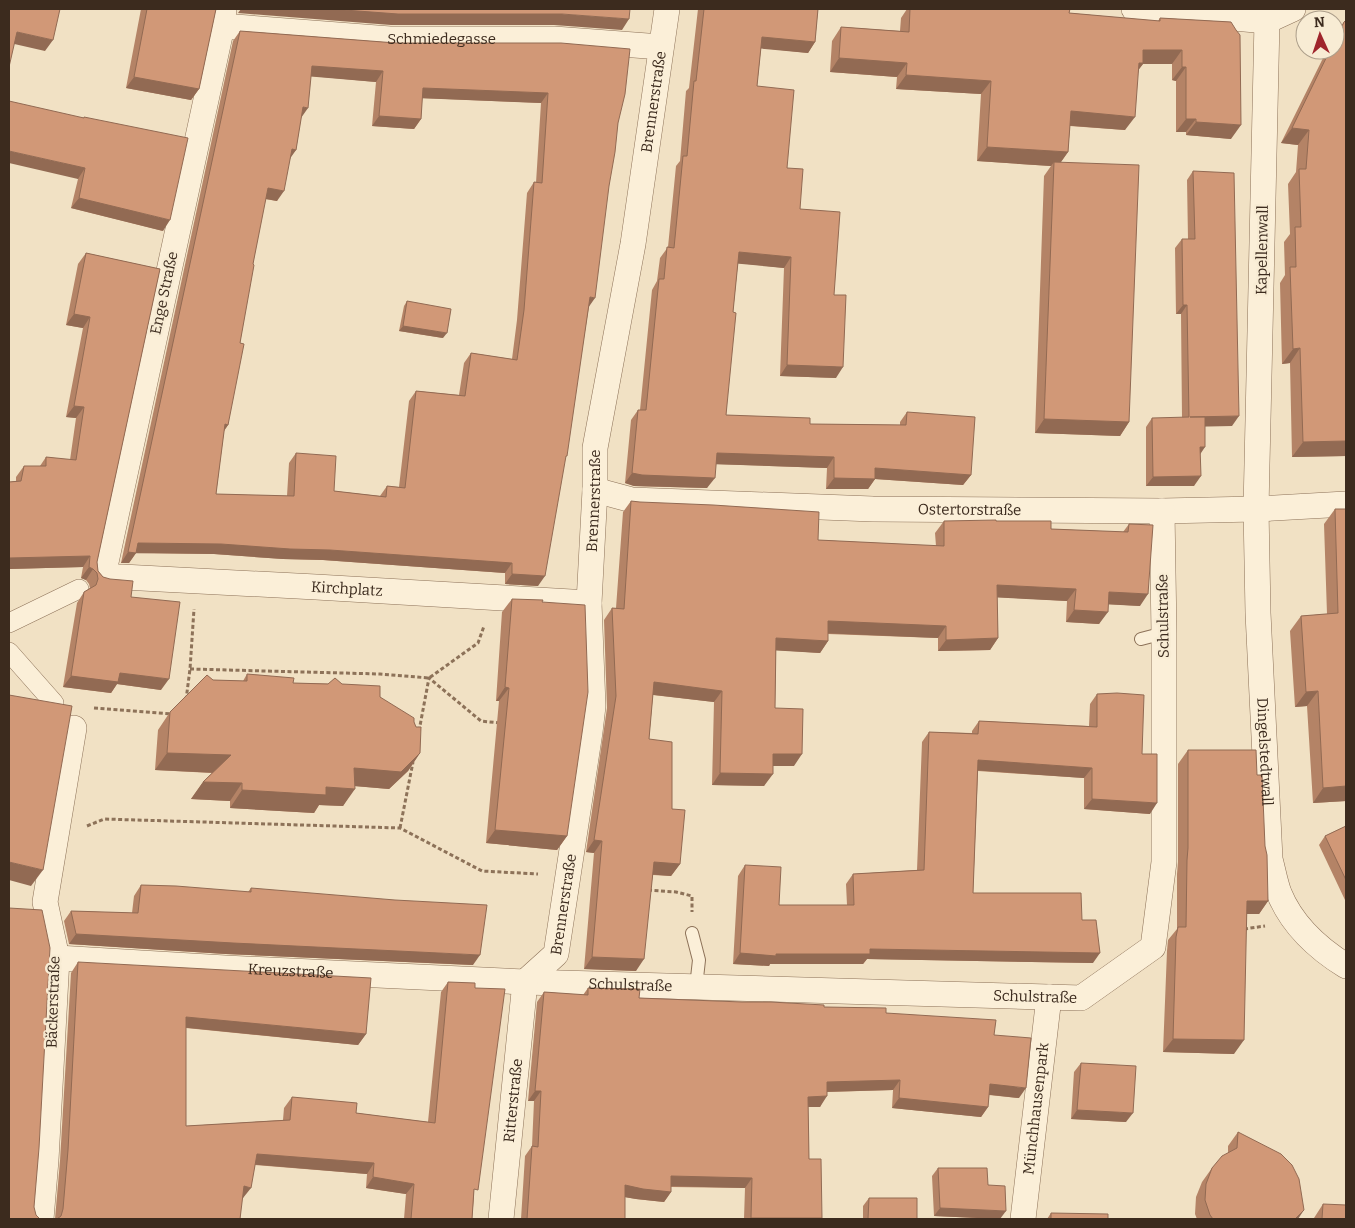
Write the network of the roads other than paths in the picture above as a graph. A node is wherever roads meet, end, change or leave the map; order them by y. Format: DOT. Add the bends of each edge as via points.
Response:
graph roads {
  1 [pos="667,9"];
  2 [pos="1134,9"];
  3 [pos="1293,9"];
  4 [pos="223,18"];
  5 [pos="1267,20"];
  6 [pos="661,47"];
  7 [pos="595,490"];
  8 [pos="1346,504"];
  9 [pos="1256,509"];
  10 [pos="1162,511"];
  11 [pos="103,576"];
  12 [pos="79,589"];
  13 [pos="589,603"];
  14 [pos="9,623"];
  15 [pos="9,652"];
  16 [pos="54,704"];
  17 [pos="74,728"];
  18 [pos="692,933"];
  19 [pos="57,958"];
  20 [pos="1346,966"];
  21 [pos="525,982"];
  22 [pos="696,987"];
  23 [pos="1048,997"];
  24 [pos="41,1219"];
  25 [pos="501,1219"];
  26 [pos="1023,1219"];
  1 -- 6 [label="street, Brennerstraße"];
  2 -- 5 [label="street"];
  3 -- 5 [label="street"];
  4 -- 6 [label="street, Schmiedegasse" via="390,39 554,39"];
  4 -- 11 [label="street, Enge Straße"];
  5 -- 9 [label="street, Kapellenwall"];
  6 -- 7 [label="street, Brennerstraße" via="633,244 595,448"];
  7 -- 10 [label="street, Ostertorstraße" via="632,500 863,508"];
  7 -- 13 [label="street, Brennerstraße"];
  8 -- 9 [label="street, Ostertorstraße"];
  9 -- 10 [label="street, Ostertorstraße"];
  9 -- 20 [label="street, Dingelstedtwall" via="1270,859 1280,893 1294,921 1328,955"];
  10 -- 23 [label="street, Schulstraße" via="1152,636 1164,862 1153,947 1081,998"];
  11 -- 13 [label="street, Kirchplatz"];
  12 -- 14 [label="street"];
  13 -- 21 [label="street, Brennerstraße" via="590,732 556,954"];
  15 -- 16 [label="street"];
  17 -- 19 [label="street, Bäckerstraße" via="45,902"];
  18 -- 22 [label="lane" via="699,960"];
  19 -- 21 [label="street, Kreuzstraße"];
  19 -- 24 [label="street, Bäckerstraße"];
  21 -- 22 [label="street, Schulstraße"];
  21 -- 25 [label="street, Ritterstraße"];
  22 -- 23 [label="street, Schulstraße"];
  23 -- 26 [label="street, Münchhausenpark"];
}
